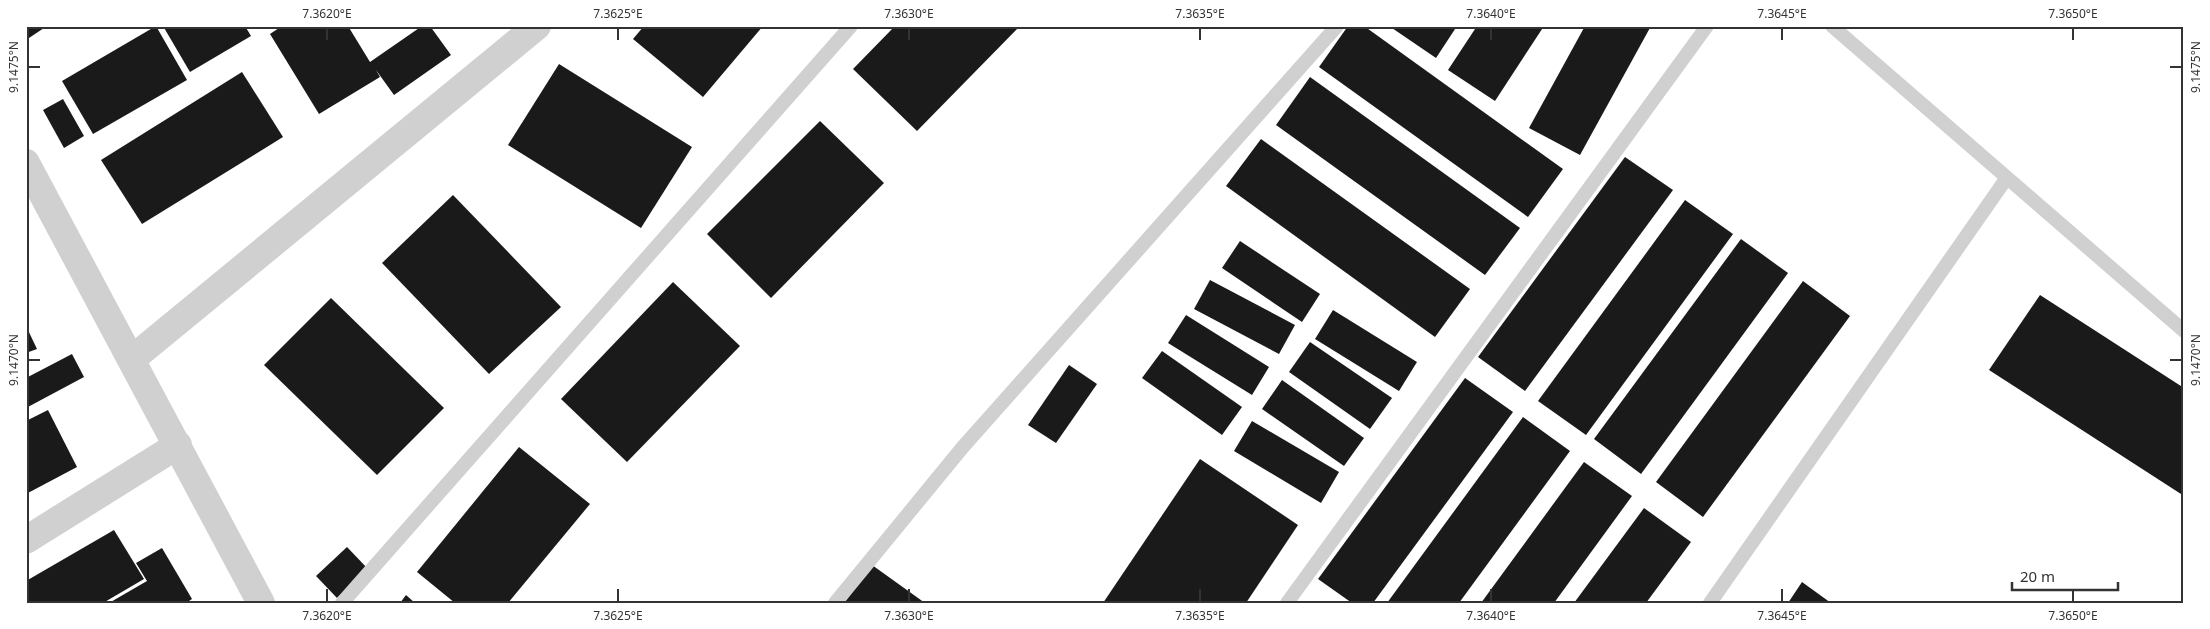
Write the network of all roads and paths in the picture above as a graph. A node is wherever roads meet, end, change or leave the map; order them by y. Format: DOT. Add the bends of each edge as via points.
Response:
graph roads {
  1 [pos="537,26"];
  2 [pos="851,26"];
  3 [pos="1337,26"];
  4 [pos="1707,26"];
  5 [pos="1832,26"];
  6 [pos="26,163"];
  7 [pos="2006,179"];
  8 [pos="2184,331"];
  9 [pos="132,358"];
  10 [pos="178,445"];
  11 [pos="26,540"];
  12 [pos="260,603"];
  13 [pos="342,603"];
  14 [pos="835,603"];
  15 [pos="1287,603"];
  16 [pos="1710,603"];
  1 -- 9 [label="street"];
  2 -- 13 [label="lane"];
  3 -- 14 [label="lane" via="962,448"];
  4 -- 15 [label="lane"];
  5 -- 7 [label="lane"];
  6 -- 9 [label="street"];
  7 -- 8 [label="lane"];
  7 -- 16 [label="lane"];
  9 -- 10 [label="street"];
  10 -- 11 [label="street"];
  10 -- 12 [label="street"];
}
